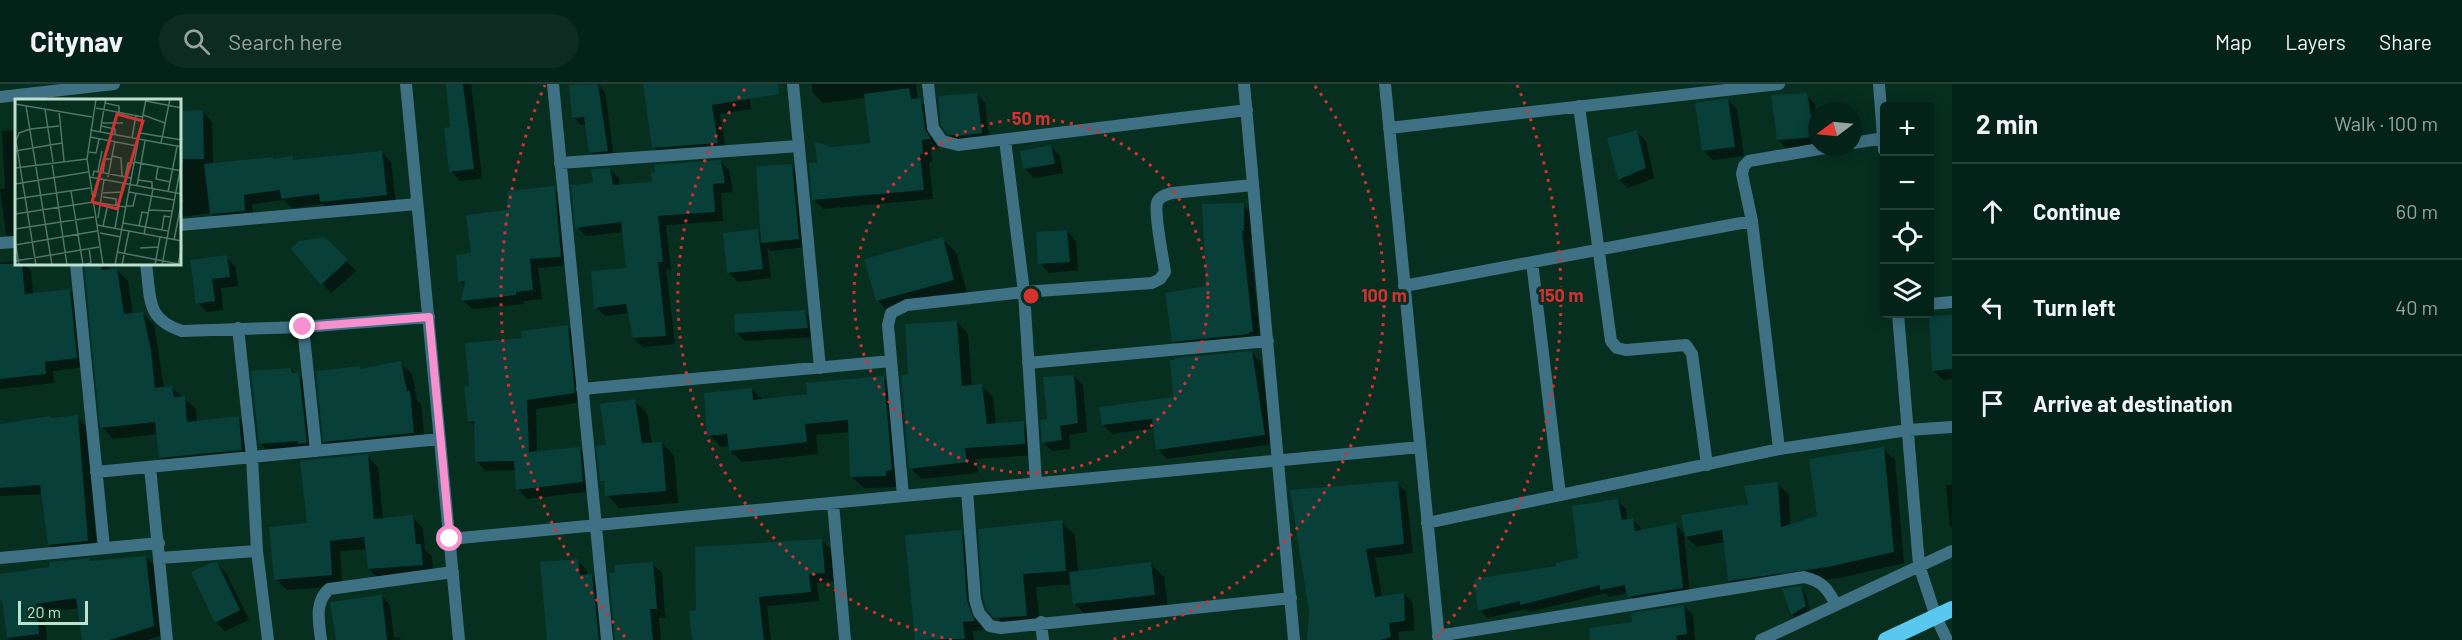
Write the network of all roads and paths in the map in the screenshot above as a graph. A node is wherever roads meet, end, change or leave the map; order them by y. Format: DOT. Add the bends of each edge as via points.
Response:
graph roads {
  1 [pos="114,84"];
  2 [pos="406,84"];
  3 [pos="553,84"];
  4 [pos="793,84"];
  5 [pos="928,84"];
  6 [pos="1244,84"];
  7 [pos="1385,84"];
  8 [pos="1779,84"];
  9 [pos="1879,84"];
  10 [pos="17,90"];
  11 [pos="0,97"];
  12 [pos="1880,102"];
  13 [pos="1579,106"];
  14 [pos="1247,110"];
  15 [pos="1389,128"];
  16 [pos="1005,140"];
  17 [pos="1862,143"];
  18 [pos="1880,144"];
  19 [pos="799,147"];
  20 [pos="1808,151"];
  21 [pos="560,163"];
  22 [pos="1253,185"];
  23 [pos="417,204"];
  24 [pos="1752,221"];
  25 [pos="182,225"];
  26 [pos="15,242"];
  27 [pos="0,243"];
  28 [pos="1598,249"];
  29 [pos="1532,262"];
  30 [pos="76,266"];
  31 [pos="146,266"];
  32 [pos="1404,286"];
  33 [pos="1024,292"];
  34 [pos="1952,302"];
  35 [pos="1934,304"];
  36 [pos="429,317"];
  37 [pos="1898,318"];
  38 [pos="303,327"];
  39 [pos="238,328"];
  40 [pos="1268,341"];
  41 [pos="891,361"];
  42 [pos="1028,363"];
  43 [pos="820,368"];
  44 [pos="582,389"];
  45 [pos="1952,427"];
  46 [pos="1908,430"];
  47 [pos="440,439"];
  48 [pos="1420,447"];
  49 [pos="1779,449"];
  50 [pos="316,451"];
  51 [pos="252,457"];
  52 [pos="1279,461"];
  53 [pos="1707,465"];
  54 [pos="150,467"];
  55 [pos="96,472"];
  56 [pos="1036,483"];
  57 [pos="967,490"];
  58 [pos="1560,495"];
  59 [pos="903,496"];
  60 [pos="833,503"];
  61 [pos="1427,523"];
  62 [pos="596,525"];
  63 [pos="450,539"];
  64 [pos="159,543"];
  65 [pos="104,548"];
  66 [pos="257,551"];
  67 [pos="1952,551"];
  68 [pos="0,558"];
  69 [pos="160,558"];
  70 [pos="1919,566"];
  71 [pos="453,572"];
  72 [pos="1291,598"];
  73 [pos="1836,605"];
  74 [pos="1952,609"];
  75 [pos="1936,617"];
  76 [pos="1041,622"];
  77 [pos="1438,638"];
  78 [pos="167,640"];
  79 [pos="268,640"];
  80 [pos="321,640"];
  81 [pos="459,640"];
  82 [pos="607,640"];
  83 [pos="844,640"];
  84 [pos="1044,640"];
  85 [pos="1294,640"];
  86 [pos="1761,640"];
  87 [pos="1886,640"];
  88 [pos="1947,640"];
  1 -- 10 [label="street"];
  2 -- 23 [label="street"];
  3 -- 21 [label="street"];
  4 -- 19 [label="street"];
  5 -- 16 [label="street" via="933,128 942,141 958,145"];
  6 -- 14 [label="street"];
  7 -- 15 [label="street"];
  8 -- 13 [label="street"];
  9 -- 12 [label="street"];
  10 -- 11 [label="street"];
  13 -- 15 [label="street"];
  13 -- 28 [label="street"];
  14 -- 16 [label="street"];
  14 -- 22 [label="street"];
  15 -- 32 [label="street"];
  16 -- 33 [label="street"];
  17 -- 18 [label="street"];
  19 -- 21 [label="street"];
  19 -- 43 [label="street"];
  20 -- 24 [label="street" via="1749,161 1744,166"];
  21 -- 44 [label="street"];
  22 -- 33 [label="street" via="1161,196 1157,212 1165,272 1161,279 1152,283"];
  22 -- 40 [label="street"];
  23 -- 25 [label="street"];
  23 -- 36 [label="street"];
  24 -- 28 [label="street"];
  24 -- 49 [label="street"];
  26 -- 27 [label="street"];
  28 -- 29 [label="street"];
  28 -- 53 [label="street" via="1611,341 1617,348 1686,345 1692,354"];
  29 -- 32 [label="street"];
  29 -- 58 [label="street"];
  30 -- 55 [label="street"];
  31 -- 39 [label="street" via="154,313 167,326 182,332"];
  32 -- 48 [label="street"];
  33 -- 41 [label="street" via="896,309 888,325"];
  33 -- 42 [label="street"];
  34 -- 35 [label="street"];
  36 -- 38 [label="street"];
  36 -- 47 [label="street"];
  37 -- 46 [label="street"];
  38 -- 39 [label="street"];
  38 -- 50 [label="street"];
  39 -- 51 [label="street"];
  40 -- 42 [label="street"];
  40 -- 52 [label="street"];
  41 -- 43 [label="street"];
  41 -- 59 [label="street"];
  42 -- 56 [label="street"];
  43 -- 44 [label="street"];
  44 -- 62 [label="street"];
  45 -- 46 [label="street"];
  46 -- 49 [label="street"];
  46 -- 70 [label="street"];
  47 -- 50 [label="street"];
  47 -- 63 [label="street"];
  48 -- 52 [label="street"];
  48 -- 61 [label="street"];
  49 -- 53 [label="street"];
  50 -- 51 [label="street"];
  51 -- 54 [label="street"];
  51 -- 66 [label="street"];
  52 -- 56 [label="street"];
  52 -- 72 [label="street"];
  53 -- 58 [label="street"];
  54 -- 55 [label="street"];
  54 -- 64 [label="street"];
  55 -- 65 [label="street"];
  56 -- 57 [label="street"];
  57 -- 59 [label="street"];
  57 -- 76 [label="street" via="979,613 990,626 1001,628"];
  58 -- 61 [label="street"];
  59 -- 60 [label="street"];
  60 -- 62 [label="street"];
  60 -- 83 [label="street"];
  61 -- 77 [label="street"];
  62 -- 63 [label="street"];
  62 -- 82 [label="street"];
  63 -- 71 [label="street"];
  64 -- 65 [label="street"];
  64 -- 69 [label="street"];
  65 -- 68 [label="street"];
  66 -- 69 [label="street"];
  66 -- 79 [label="street"];
  67 -- 70 [label="street"];
  69 -- 78 [label="street"];
  70 -- 73 [label="street"];
  70 -- 75 [label="street"];
  71 -- 80 [label="street" via="329,589 320,597 318,609"];
  71 -- 81 [label="street"];
  72 -- 76 [label="street"];
  72 -- 85 [label="street"];
  73 -- 77 [label="street" via="1822,583 1804,578"];
  73 -- 86 [label="street"];
  74 -- 75 [label="highway"];
  75 -- 87 [label="highway"];
  75 -- 88 [label="street"];
  76 -- 84 [label="street"];
}
